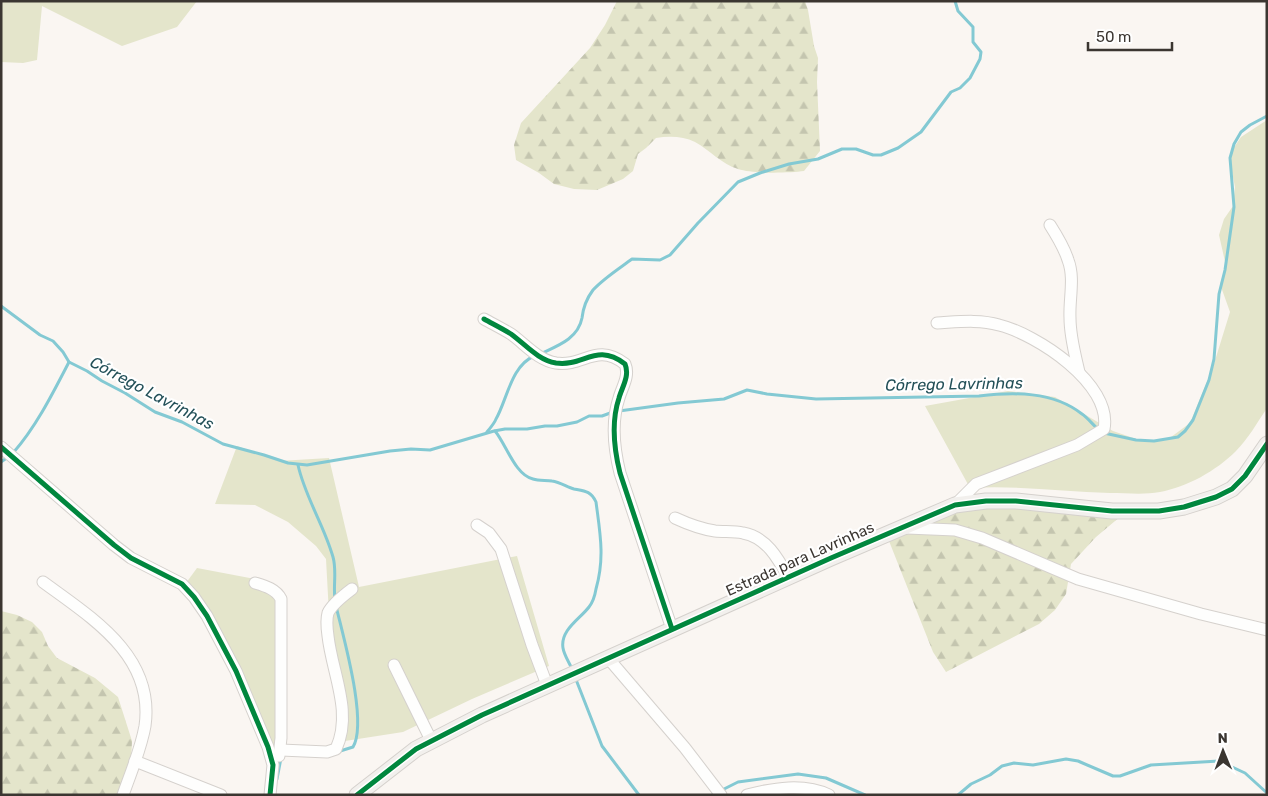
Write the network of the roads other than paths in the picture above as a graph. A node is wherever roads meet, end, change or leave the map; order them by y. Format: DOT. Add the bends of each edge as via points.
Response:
graph roads {
  1 [pos="1050,225"];
  2 [pos="484,319"];
  3 [pos="937,323"];
  4 [pos="1079,372"];
  5 [pos="1267,444"];
  6 [pos="1,447"];
  7 [pos="955,505"];
  8 [pos="675,518"];
  9 [pos="477,525"];
  10 [pos="900,528"];
  11 [pos="788,577"];
  12 [pos="43,582"];
  13 [pos="255,583"];
  14 [pos="352,589"];
  15 [pos="672,629"];
  16 [pos="1267,630"];
  17 [pos="608,658"];
  18 [pos="394,665"];
  19 [pos="547,685"];
  20 [pos="431,740"];
  21 [pos="281,750"];
  22 [pos="135,761"];
  23 [pos="274,765"];
  24 [pos="123,795"];
  25 [pos="221,795"];
  26 [pos="270,795"];
  27 [pos="357,795"];
  28 [pos="721,795"];
  29 [pos="747,795"];
  30 [pos="829,795"];
  1 -- 4 [label="street" via="1071,271 1071,340"];
  2 -- 15 [label="street" via="546,360 562,363 599,354 625,364 628,372 614,423 616,454"];
  3 -- 4 [label="street" via="999,325 1056,353"];
  4 -- 7 [label="street" via="1100,404 1104,429 1077,445 976,484"];
  5 -- 7 [label="street, Estrada para Lavrinhas" via="1232,489 1216,498 1184,507 1159,511 1112,511 1016,501"];
  6 -- 23 [label="street" via="114,545 182,584 194,597 236,671"];
  7 -- 10 [label="street, Estrada para Lavrinhas"];
  8 -- 11 [label="street" via="705,529 754,536 772,551"];
  9 -- 19 [label="street" via="501,548"];
  10 -- 11 [label="street, Estrada para Lavrinhas"];
  10 -- 16 [label="street" via="955,530 982,538 1078,579"];
  11 -- 15 [label="street, Estrada para Lavrinhas"];
  12 -- 22 [label="street" via="101,626 135,666 146,696 146,712"];
  13 -- 21 [label="street" via="270,589 281,599"];
  14 -- 21 [label="street" via="327,616 329,644 342,706 336,749 327,752"];
  15 -- 17 [label="street, Estrada para Lavrinhas"];
  17 -- 19 [label="street, Estrada para Lavrinhas"];
  17 -- 28 [label="street"];
  18 -- 20 [label="street"];
  19 -- 20 [label="street, Estrada para Lavrinhas"];
  20 -- 27 [label="street, Estrada para Lavrinhas" via="399,760"];
  21 -- 23 [label="street"];
  22 -- 24 [label="street"];
  22 -- 25 [label="street"];
  23 -- 26 [label="street"];
  29 -- 30 [label="street" via="795,787"];
}
